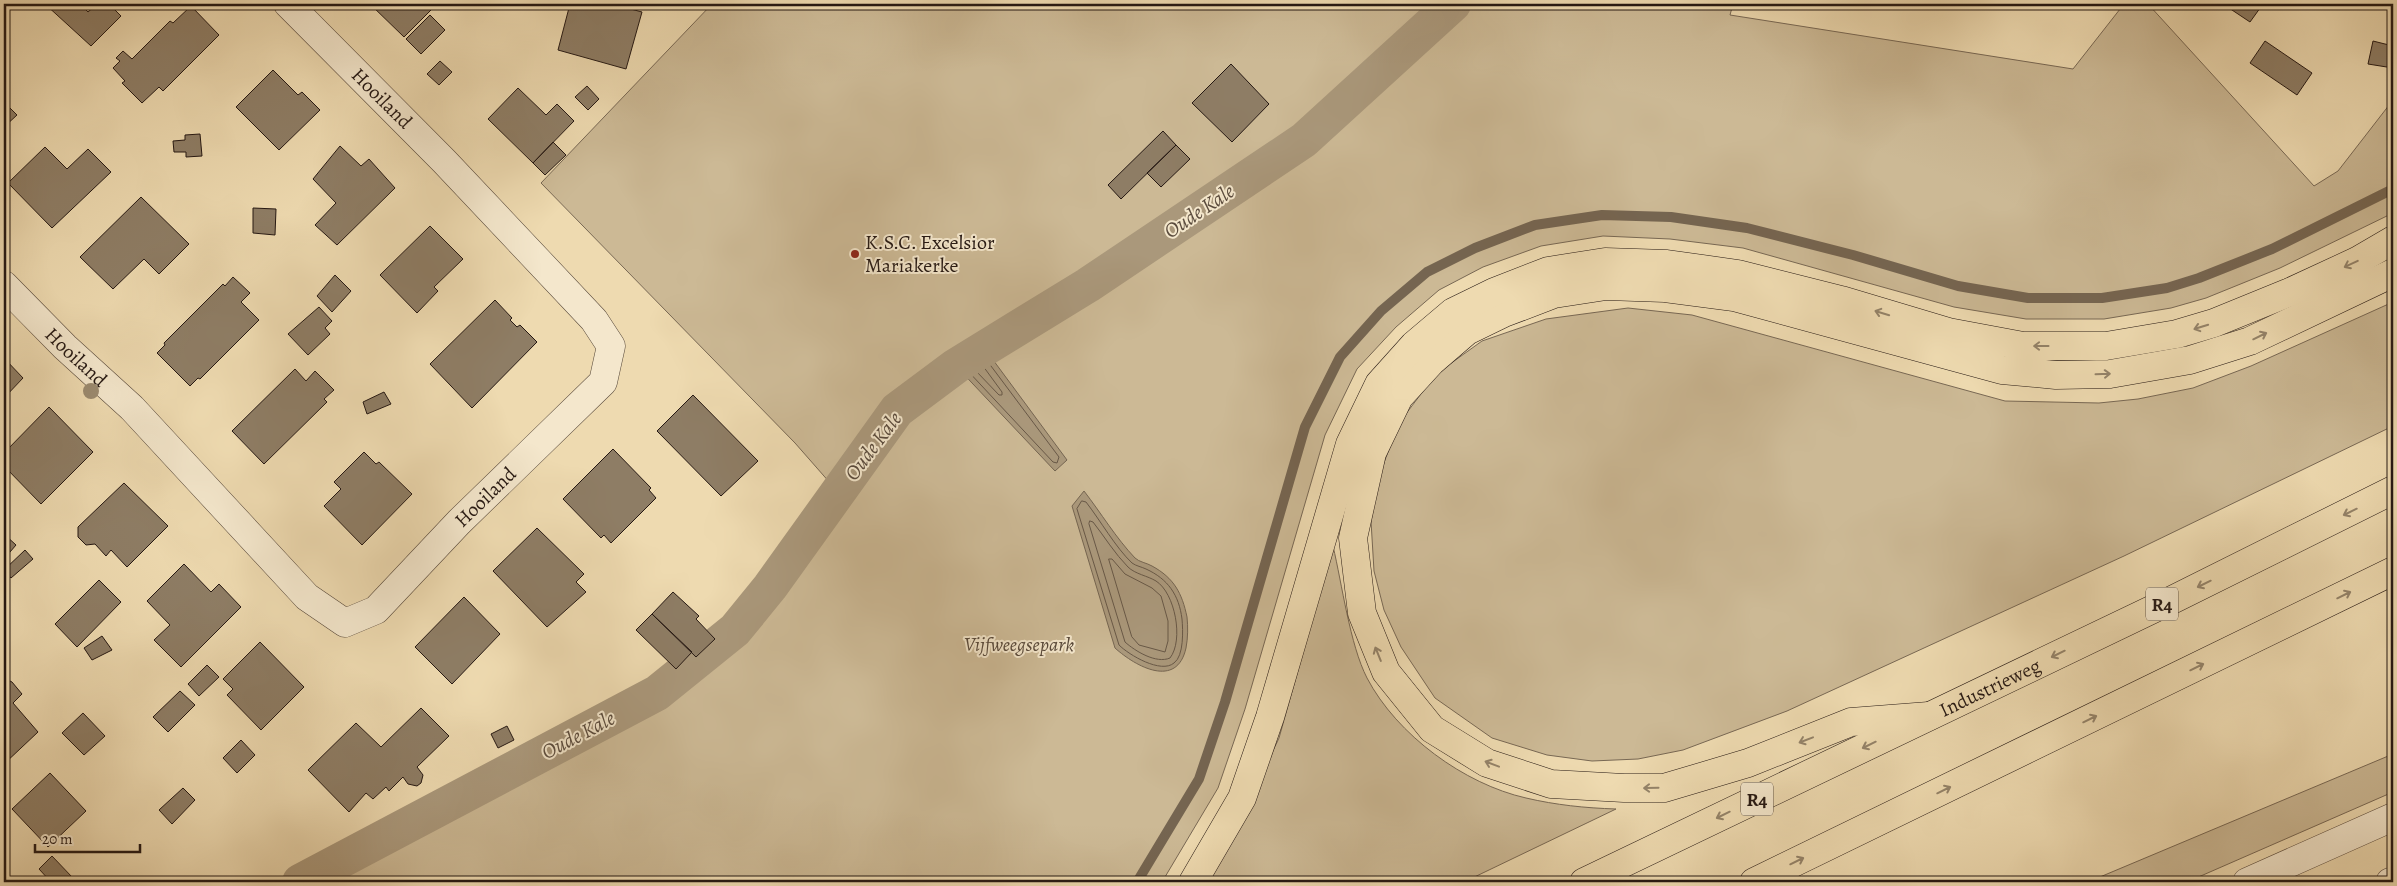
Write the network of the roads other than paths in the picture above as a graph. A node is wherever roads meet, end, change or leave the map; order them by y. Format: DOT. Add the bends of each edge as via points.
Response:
graph roads {
  1 [pos="288,4"];
  2 [pos="2393,240"];
  3 [pos="2393,273"];
  4 [pos="4,285"];
  5 [pos="2393,490"];
  6 [pos="2393,571"];
  7 [pos="1929,716"];
  8 [pos="2392,822"];
  9 [pos="1193,882"];
  10 [pos="1584,882"];
  11 [pos="1754,882"];
  12 [pos="2247,882"];
  1 -- 4 [label="street, Hooiland" via="444,161 594,320 612,346 603,382 459,522 376,610 345,623 307,597 132,408"];
  2 -- 9 [label="highway, one-way" via="2357,261 2214,323 2177,334 2106,346 2023,346 1948,332 1738,274 1667,264 1605,262 1548,271 1453,312 1414,345 1380,384 1350,444 1270,717 1242,798"];
  7 -- 3 [label="highway, one-way" via="1851,722 1748,763 1664,788 1551,784 1488,763 1432,730 1386,672 1362,613 1353,538 1372,453 1399,397 1466,331 1554,294 1606,286 1665,288 1734,297 2002,370 2056,375 2101,374 2190,360 2250,341"];
  5 -- 7 [label="highway, Industrieweg / R4, one-way"];
  11 -- 6 [label="highway, one-way"];
  7 -- 10 [label="highway, Industrieweg / R4, one-way"];
  8 -- 12 [label="street"];
}
